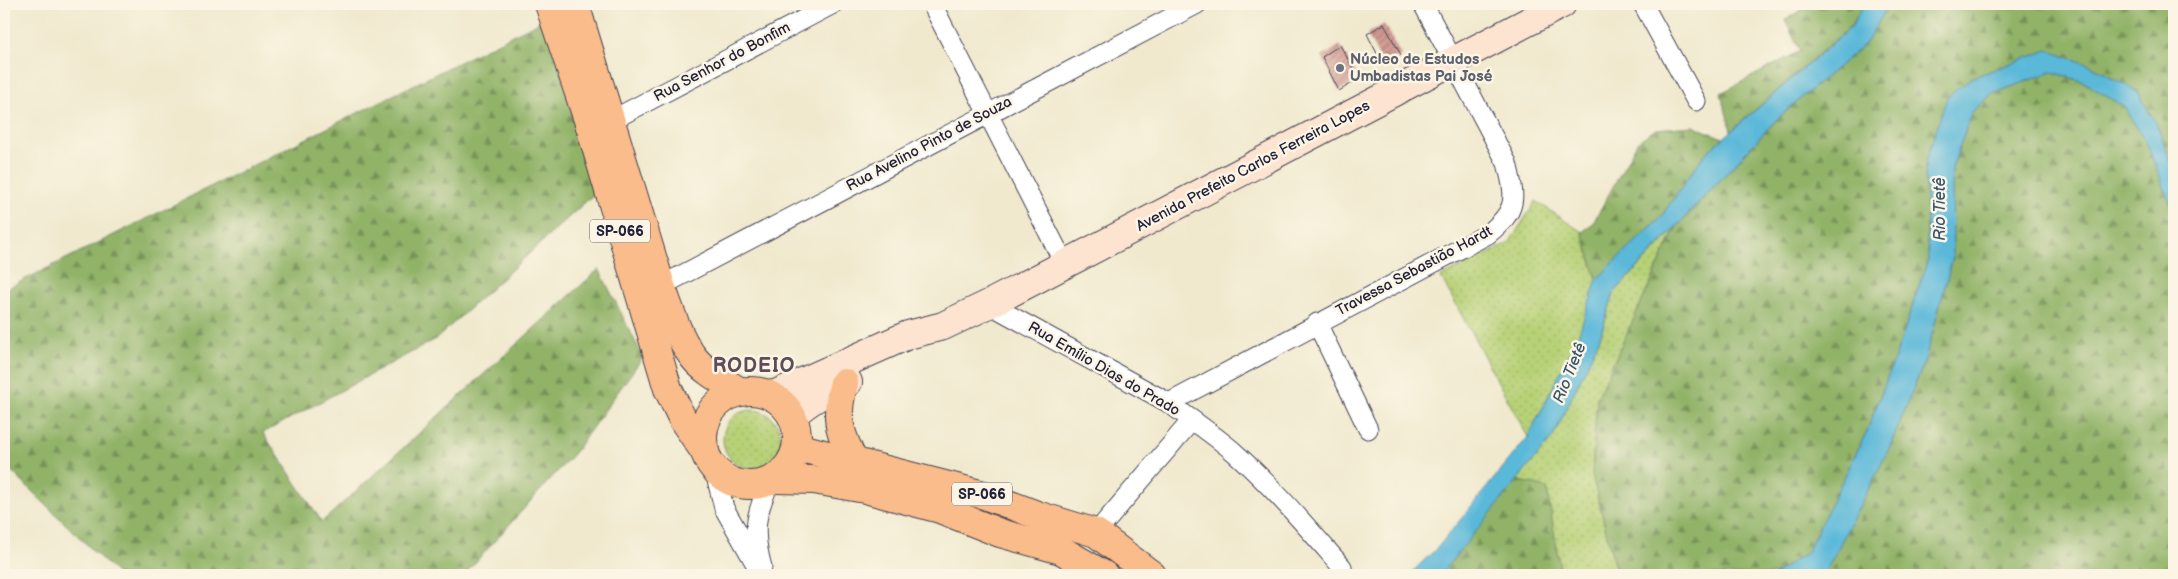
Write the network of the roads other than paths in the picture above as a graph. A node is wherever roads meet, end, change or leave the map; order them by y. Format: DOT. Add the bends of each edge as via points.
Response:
graph roads {
  1 [pos="549,4"];
  2 [pos="575,4"];
  3 [pos="833,4"];
  4 [pos="932,4"];
  5 [pos="1197,4"];
  6 [pos="1423,4"];
  7 [pos="1562,4"];
  8 [pos="1643,4"];
  9 [pos="1454,62"];
  10 [pos="1696,101"];
  11 [pos="988,112"];
  12 [pos="612,120"];
  13 [pos="1065,265"];
  14 [pos="661,286"];
  15 [pos="989,304"];
  16 [pos="1317,324"];
  17 [pos="943,326"];
  18 [pos="844,383"];
  19 [pos="741,392"];
  20 [pos="771,396"];
  21 [pos="1169,403"];
  22 [pos="792,416"];
  23 [pos="1192,420"];
  24 [pos="1368,429"];
  25 [pos="797,446"];
  26 [pos="710,460"];
  27 [pos="854,462"];
  28 [pos="773,480"];
  29 [pos="1096,532"];
  30 [pos="1342,567"];
  31 [pos="763,575"];
  32 [pos="1104,575"];
  33 [pos="1152,575"];
  1 -- 26 [label="main road, SP-066" via="588,120 668,389 683,420"];
  2 -- 12 [label="main road, SP-066"];
  3 -- 12 [label="street, Rua Senhor do Bonfim"];
  4 -- 11 [label="street"];
  5 -- 11 [label="street, Rua Avelino Pinto de Souza"];
  6 -- 9 [label="street, Travessa Sebastião Hardt"];
  7 -- 9 [label="main road, Avenida Prefeito Carlos Ferreira Lopes"];
  8 -- 10 [label="street"];
  9 -- 13 [label="main road, Avenida Prefeito Carlos Ferreira Lopes"];
  9 -- 16 [label="street, Travessa Sebastião Hardt" via="1506,163 1513,204 1505,220 1488,234"];
  11 -- 13 [label="street"];
  11 -- 14 [label="street, Rua Avelino Pinto de Souza"];
  12 -- 14 [label="main road, SP-066"];
  13 -- 15 [label="main road, Avenida Prefeito Carlos Ferreira Lopes"];
  14 -- 19 [label="main road, SP-066" via="691,356"];
  15 -- 17 [label="main road, Avenida Prefeito Carlos Ferreira Lopes"];
  15 -- 21 [label="street, Rua Emílio Dias do Prado"];
  16 -- 21 [label="street, Travessa Sebastião Hardt"];
  16 -- 24 [label="street"];
  17 -- 18 [label="main road, Avenida Prefeito Carlos Ferreira Lopes" via="889,364"];
  17 -- 20 [label="main road, Avenida Prefeito Carlos Ferreira Lopes" via="908,335"];
  18 -- 22 [label="main road, Avenida Prefeito Carlos Ferreira Lopes" via="821,394"];
  18 -- 27 [label="main road" via="838,405 838,426"];
  19 -- 20 [label="main road" via="756,391"];
  19 -- 26 [label="main road" via="714,408 705,429"];
  20 -- 22 [label="main road"];
  21 -- 23 [label="street, Rua Emílio Dias do Prado"];
  22 -- 25 [label="main road"];
  23 -- 29 [label="street"];
  23 -- 30 [label="street, Rua Emílio Dias do Prado" via="1233,451 1278,495"];
  25 -- 27 [label="main road, SP-066"];
  25 -- 28 [label="main road" via="790,465"];
  26 -- 28 [label="main road" via="726,478 740,485 755,486"];
  26 -- 31 [label="street" via="724,508"];
  27 -- 29 [label="main road, SP-066" via="984,495"];
  28 -- 31 [label="street" via="760,504 755,530"];
  28 -- 32 [label="main road, SP-066" via="814,480 940,509 1000,533 1061,550"];
  29 -- 33 [label="main road, SP-066"];
}
